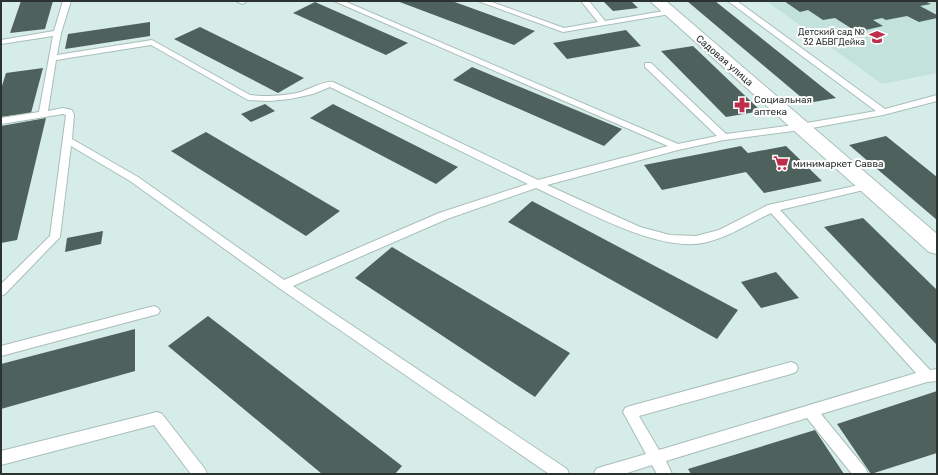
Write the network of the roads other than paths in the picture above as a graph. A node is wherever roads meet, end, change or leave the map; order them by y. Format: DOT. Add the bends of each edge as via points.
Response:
graph roads {
  1 [pos="67,1"];
  2 [pos="338,1"];
  3 [pos="482,1"];
  4 [pos="585,1"];
  5 [pos="732,1"];
  6 [pos="664,7"];
  7 [pos="603,22"];
  8 [pos="57,33"];
  9 [pos="1,42"];
  10 [pos="53,58"];
  11 [pos="648,65"];
  12 [pos="937,98"];
  13 [pos="883,112"];
  14 [pos="43,114"];
  15 [pos="1,121"];
  16 [pos="801,127"];
  17 [pos="724,137"];
  18 [pos="67,140"];
  19 [pos="677,147"];
  20 [pos="537,184"];
  21 [pos="868,186"];
  22 [pos="772,208"];
  23 [pos="937,246"];
  24 [pos="283,285"];
  25 [pos="1,291"];
  26 [pos="154,311"];
  27 [pos="1,351"];
  28 [pos="791,368"];
  29 [pos="932,376"];
  30 [pos="810,411"];
  31 [pos="656,457"];
  32 [pos="1,458"];
  33 [pos="200,474"];
  34 [pos="562,474"];
  35 [pos="601,474"];
  36 [pos="665,474"];
  37 [pos="861,474"];
  1 -- 8 [label="lane"];
  2 -- 19 [label="lane"];
  3 -- 7 [label="lane" via="563,30"];
  4 -- 7 [label="lane"];
  5 -- 13 [label="lane"];
  6 -- 7 [label="lane"];
  6 -- 16 [label="street, Садовая улица"];
  8 -- 9 [label="lane"];
  8 -- 10 [label="lane"];
  10 -- 14 [label="lane"];
  10 -- 20 [label="lane" via="152,42 248,97 275,99 317,90 330,84"];
  11 -- 17 [label="lane"];
  12 -- 13 [label="lane"];
  13 -- 16 [label="lane"];
  14 -- 15 [label="lane"];
  14 -- 18 [label="lane" via="69,112"];
  16 -- 17 [label="lane"];
  16 -- 21 [label="street, Садовая улица"];
  17 -- 19 [label="lane"];
  18 -- 24 [label="lane" via="134,180"];
  18 -- 25 [label="lane" via="55,237"];
  19 -- 20 [label="lane"];
  20 -- 22 [label="lane" via="637,230 670,239 696,240 722,233"];
  20 -- 24 [label="lane" via="443,216"];
  21 -- 22 [label="lane"];
  21 -- 23 [label="street, Садовая улица"];
  22 -- 29 [label="lane"];
  24 -- 34 [label="lane"];
  26 -- 27 [label="lane"];
  28 -- 31 [label="lane" via="630,412"];
  29 -- 30 [label="lane"];
  30 -- 31 [label="lane"];
  30 -- 37 [label="lane"];
  31 -- 35 [label="lane"];
  31 -- 36 [label="lane"];
  32 -- 33 [label="lane" via="157,418"];
}
